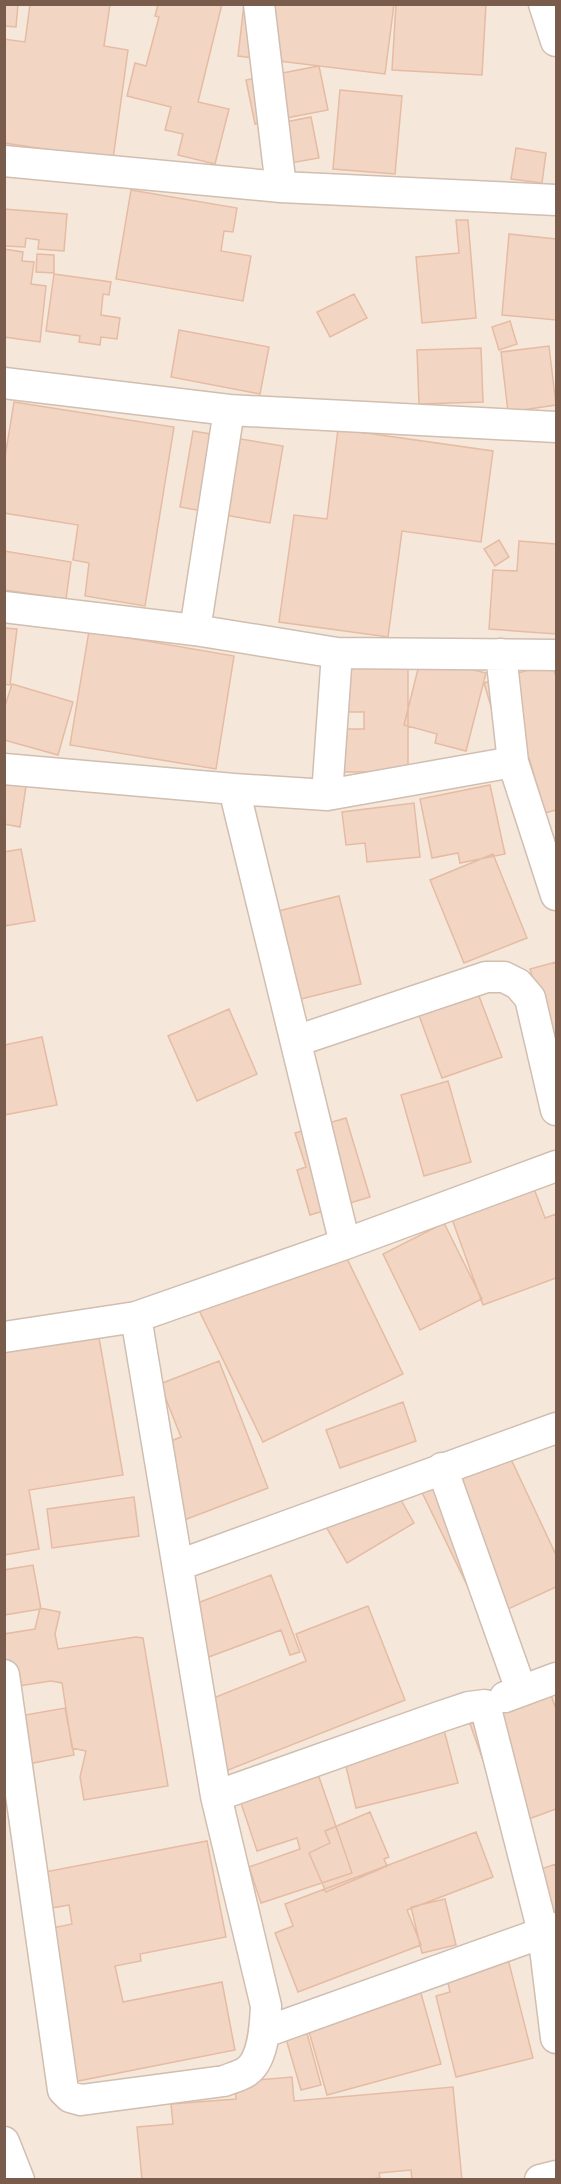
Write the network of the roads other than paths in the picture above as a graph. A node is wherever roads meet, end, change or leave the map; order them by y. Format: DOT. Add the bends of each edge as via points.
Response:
graph roads {
  1 [pos="259,4"];
  2 [pos="544,4"];
  3 [pos="556,41"];
  4 [pos="4,161"];
  5 [pos="281,188"];
  6 [pos="556,200"];
  7 [pos="4,383"];
  8 [pos="229,410"];
  9 [pos="556,427"];
  10 [pos="4,607"];
  11 [pos="195,630"];
  12 [pos="337,653"];
  13 [pos="501,654"];
  14 [pos="556,656"];
  15 [pos="513,762"];
  16 [pos="4,769"];
  17 [pos="234,789"];
  18 [pos="327,795"];
  19 [pos="556,895"];
  20 [pos="296,1041"];
  21 [pos="556,1110"];
  22 [pos="556,1166"];
  23 [pos="345,1244"];
  24 [pos="136,1317"];
  25 [pos="4,1337"];
  26 [pos="556,1428"];
  27 [pos="442,1468"];
  28 [pos="179,1565"];
  29 [pos="4,1676"];
  30 [pos="556,1678"];
  31 [pos="522,1690"];
  32 [pos="485,1705"];
  33 [pos="216,1796"];
  34 [pos="550,1930"];
  35 [pos="265,2032"];
  36 [pos="556,2038"];
  37 [pos="4,2142"];
  38 [pos="556,2176"];
  39 [pos="18,2180"];
  40 [pos="540,2180"];
  1 -- 5 [label="street"];
  2 -- 3 [label="street"];
  4 -- 5 [label="street"];
  5 -- 6 [label="street"];
  7 -- 8 [label="street"];
  8 -- 9 [label="street"];
  8 -- 11 [label="street"];
  10 -- 11 [label="street"];
  11 -- 12 [label="street"];
  12 -- 13 [label="street"];
  12 -- 18 [label="street"];
  13 -- 14 [label="street"];
  13 -- 15 [label="street"];
  15 -- 18 [label="street"];
  15 -- 19 [label="street"];
  16 -- 17 [label="street"];
  17 -- 18 [label="street"];
  17 -- 20 [label="street"];
  20 -- 21 [label="street" via="486,977 504,977 518,984 530,998"];
  20 -- 23 [label="street"];
  22 -- 23 [label="street"];
  23 -- 24 [label="street"];
  24 -- 25 [label="street"];
  24 -- 28 [label="street"];
  26 -- 27 [label="street"];
  27 -- 28 [label="street"];
  27 -- 31 [label="street"];
  28 -- 33 [label="street"];
  29 -- 35 [label="street" via="63,2090 81,2100 224,2081 246,2072 255,2063"];
  30 -- 31 [label="street"];
  31 -- 32 [label="street"];
  32 -- 33 [label="street" via="442,1716"];
  32 -- 34 [label="street"];
  33 -- 35 [label="street" via="266,2006"];
  34 -- 35 [label="street"];
  34 -- 36 [label="street"];
  37 -- 39 [label="street"];
  38 -- 40 [label="street"];
}
